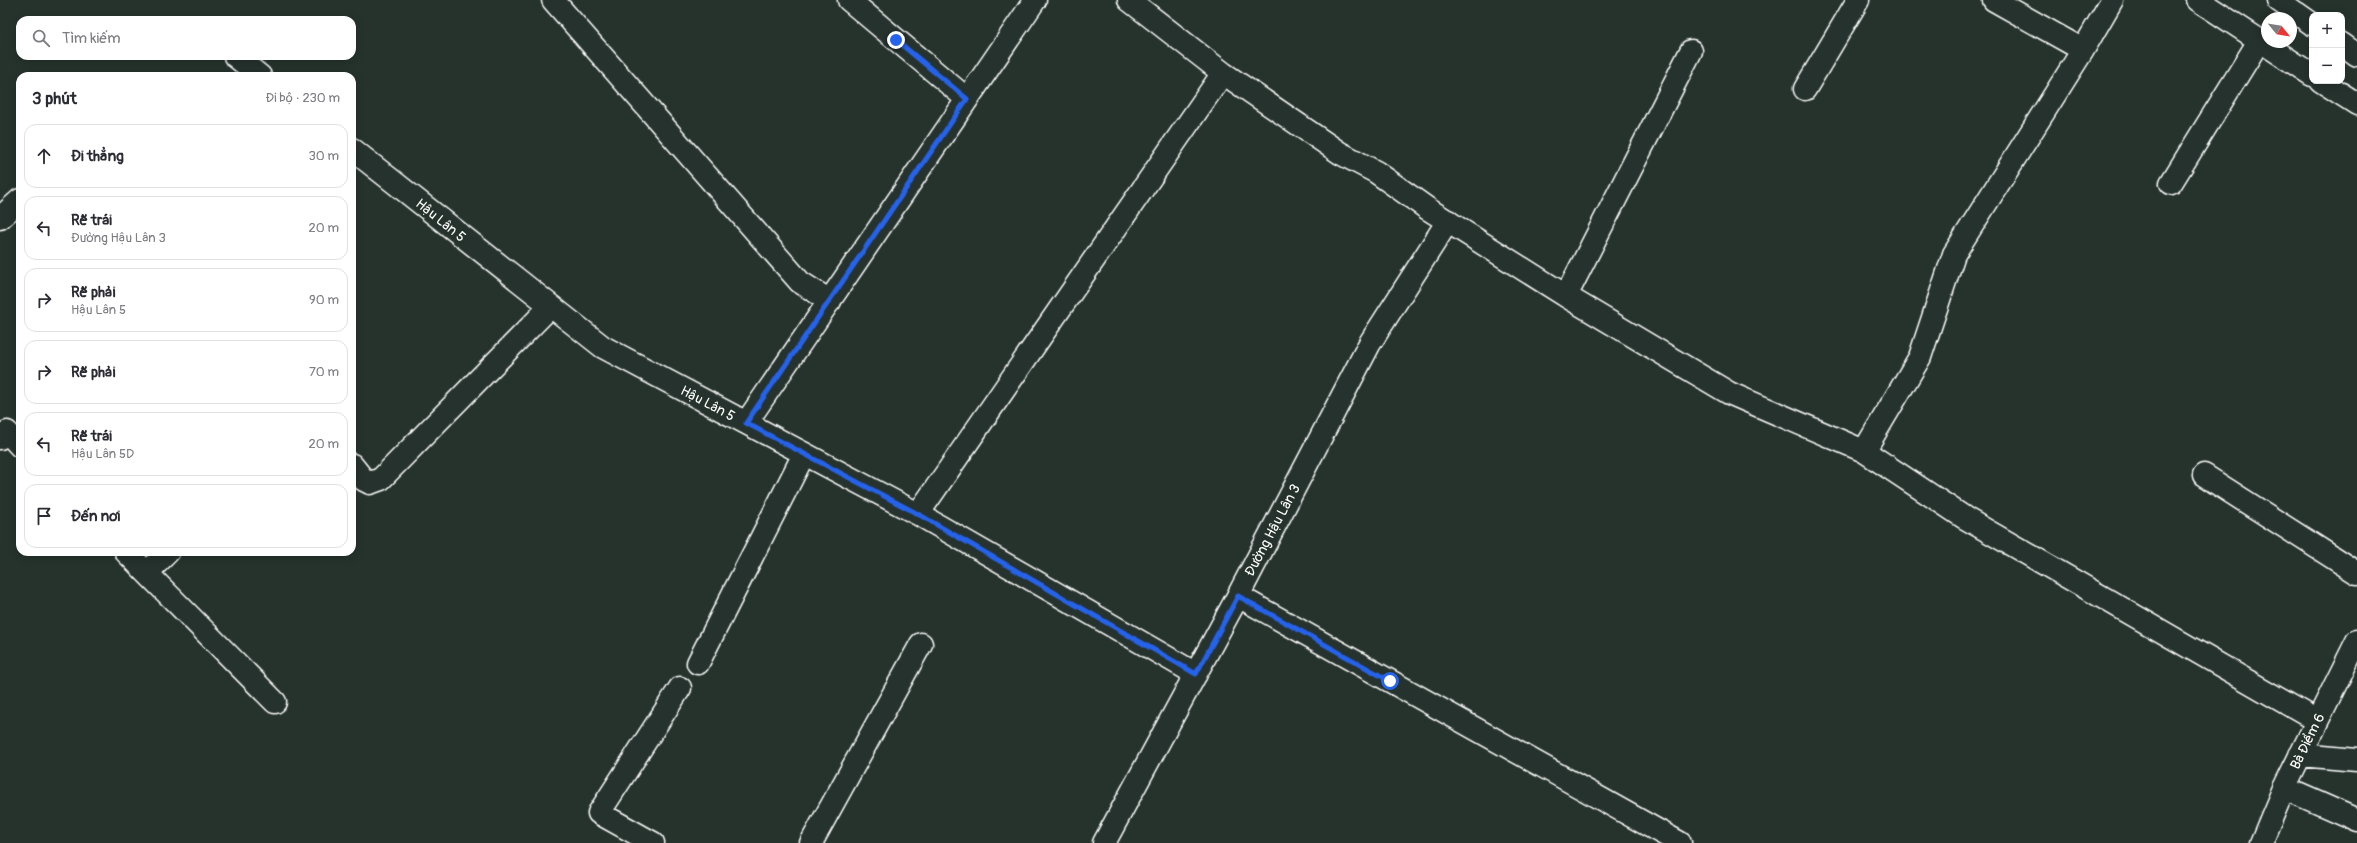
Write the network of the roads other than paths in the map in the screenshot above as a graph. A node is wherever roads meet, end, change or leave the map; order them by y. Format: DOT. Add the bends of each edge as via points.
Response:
graph roads {
  1 [pos="553,0"];
  2 [pos="849,0"];
  3 [pos="1035,0"];
  4 [pos="1129,0"];
  5 [pos="1858,0"];
  6 [pos="1994,0"];
  7 [pos="2112,0"];
  8 [pos="2198,0"];
  9 [pos="2278,0"];
  10 [pos="2309,22"];
  11 [pos="2259,40"];
  12 [pos="2345,46"];
  13 [pos="2083,50"];
  14 [pos="1691,51"];
  15 [pos="2357,55"];
  16 [pos="240,60"];
  17 [pos="255,72"];
  18 [pos="1223,73"];
  19 [pos="2309,73"];
  20 [pos="2326,84"];
  21 [pos="1806,89"];
  22 [pos="967,99"];
  23 [pos="2357,104"];
  24 [pos="356,152"];
  25 [pos="2171,183"];
  26 [pos="16,204"];
  27 [pos="0,218"];
  28 [pos="1448,221"];
  29 [pos="1566,296"];
  30 [pos="830,301"];
  31 [pos="550,307"];
  32 [pos="746,423"];
  33 [pos="0,438"];
  34 [pos="16,442"];
  35 [pos="1864,451"];
  36 [pos="804,454"];
  37 [pos="356,471"];
  38 [pos="2204,475"];
  39 [pos="918,514"];
  40 [pos="130,556"];
  41 [pos="164,556"];
  42 [pos="147,573"];
  43 [pos="2357,573"];
  44 [pos="1238,596"];
  45 [pos="2357,641"];
  46 [pos="921,644"];
  47 [pos="698,663"];
  48 [pos="1196,674"];
  49 [pos="680,688"];
  50 [pos="275,702"];
  51 [pos="2317,721"];
  52 [pos="2300,755"];
  53 [pos="2357,760"];
  54 [pos="2284,788"];
  55 [pos="2357,820"];
  56 [pos="653,843"];
  57 [pos="811,843"];
  58 [pos="1104,843"];
  59 [pos="1680,843"];
  60 [pos="2261,843"];
  1 -- 30 [label="street" via="800,282"];
  2 -- 22 [label="street"];
  3 -- 22 [label="street"];
  4 -- 18 [label="street"];
  5 -- 21 [label="street"];
  6 -- 13 [label="street"];
  7 -- 13 [label="street"];
  8 -- 11 [label="street"];
  9 -- 10 [label="street"];
  11 -- 19 [label="street"];
  11 -- 25 [label="street"];
  12 -- 15 [label="street"];
  13 -- 35 [label="street" via="1954,254 1920,357"];
  14 -- 29 [label="street"];
  16 -- 17 [label="street"];
  18 -- 28 [label="street"];
  18 -- 39 [label="street"];
  20 -- 23 [label="street"];
  22 -- 30 [label="street"];
  24 -- 31 [label="street, Hậu Lân 5"];
  26 -- 27 [label="street"];
  28 -- 29 [label="street"];
  28 -- 44 [label="street, Đường Hậu Lân 3" via="1370,343"];
  29 -- 35 [label="street" via="1729,393"];
  30 -- 32 [label="street"];
  31 -- 32 [label="street, Hậu Lân 5" via="603,346"];
  31 -- 37 [label="street" via="381,479 370,483"];
  32 -- 36 [label="street, Hậu Lân 5"];
  33 -- 34 [label="street" via="7,432"];
  35 -- 51 [label="street" via="1965,518"];
  36 -- 39 [label="street, Hậu Lân 5"];
  36 -- 47 [label="street"];
  38 -- 43 [label="street"];
  39 -- 48 [label="street, Hậu Lân 5"];
  40 -- 42 [label="street"];
  41 -- 42 [label="street"];
  42 -- 50 [label="street"];
  44 -- 48 [label="street, Đường Hậu Lân 3"];
  44 -- 59 [label="street"];
  45 -- 51 [label="street, Bà Điểm 6"];
  46 -- 57 [label="street"];
  48 -- 58 [label="street, Đường Hậu Lân 3"];
  49 -- 56 [label="street" via="600,814"];
  51 -- 52 [label="street, Bà Điểm 6"];
  52 -- 53 [label="street"];
  52 -- 54 [label="street, Bà Điểm 6"];
  54 -- 55 [label="street"];
  54 -- 60 [label="street, Bà Điểm 6"];
}
